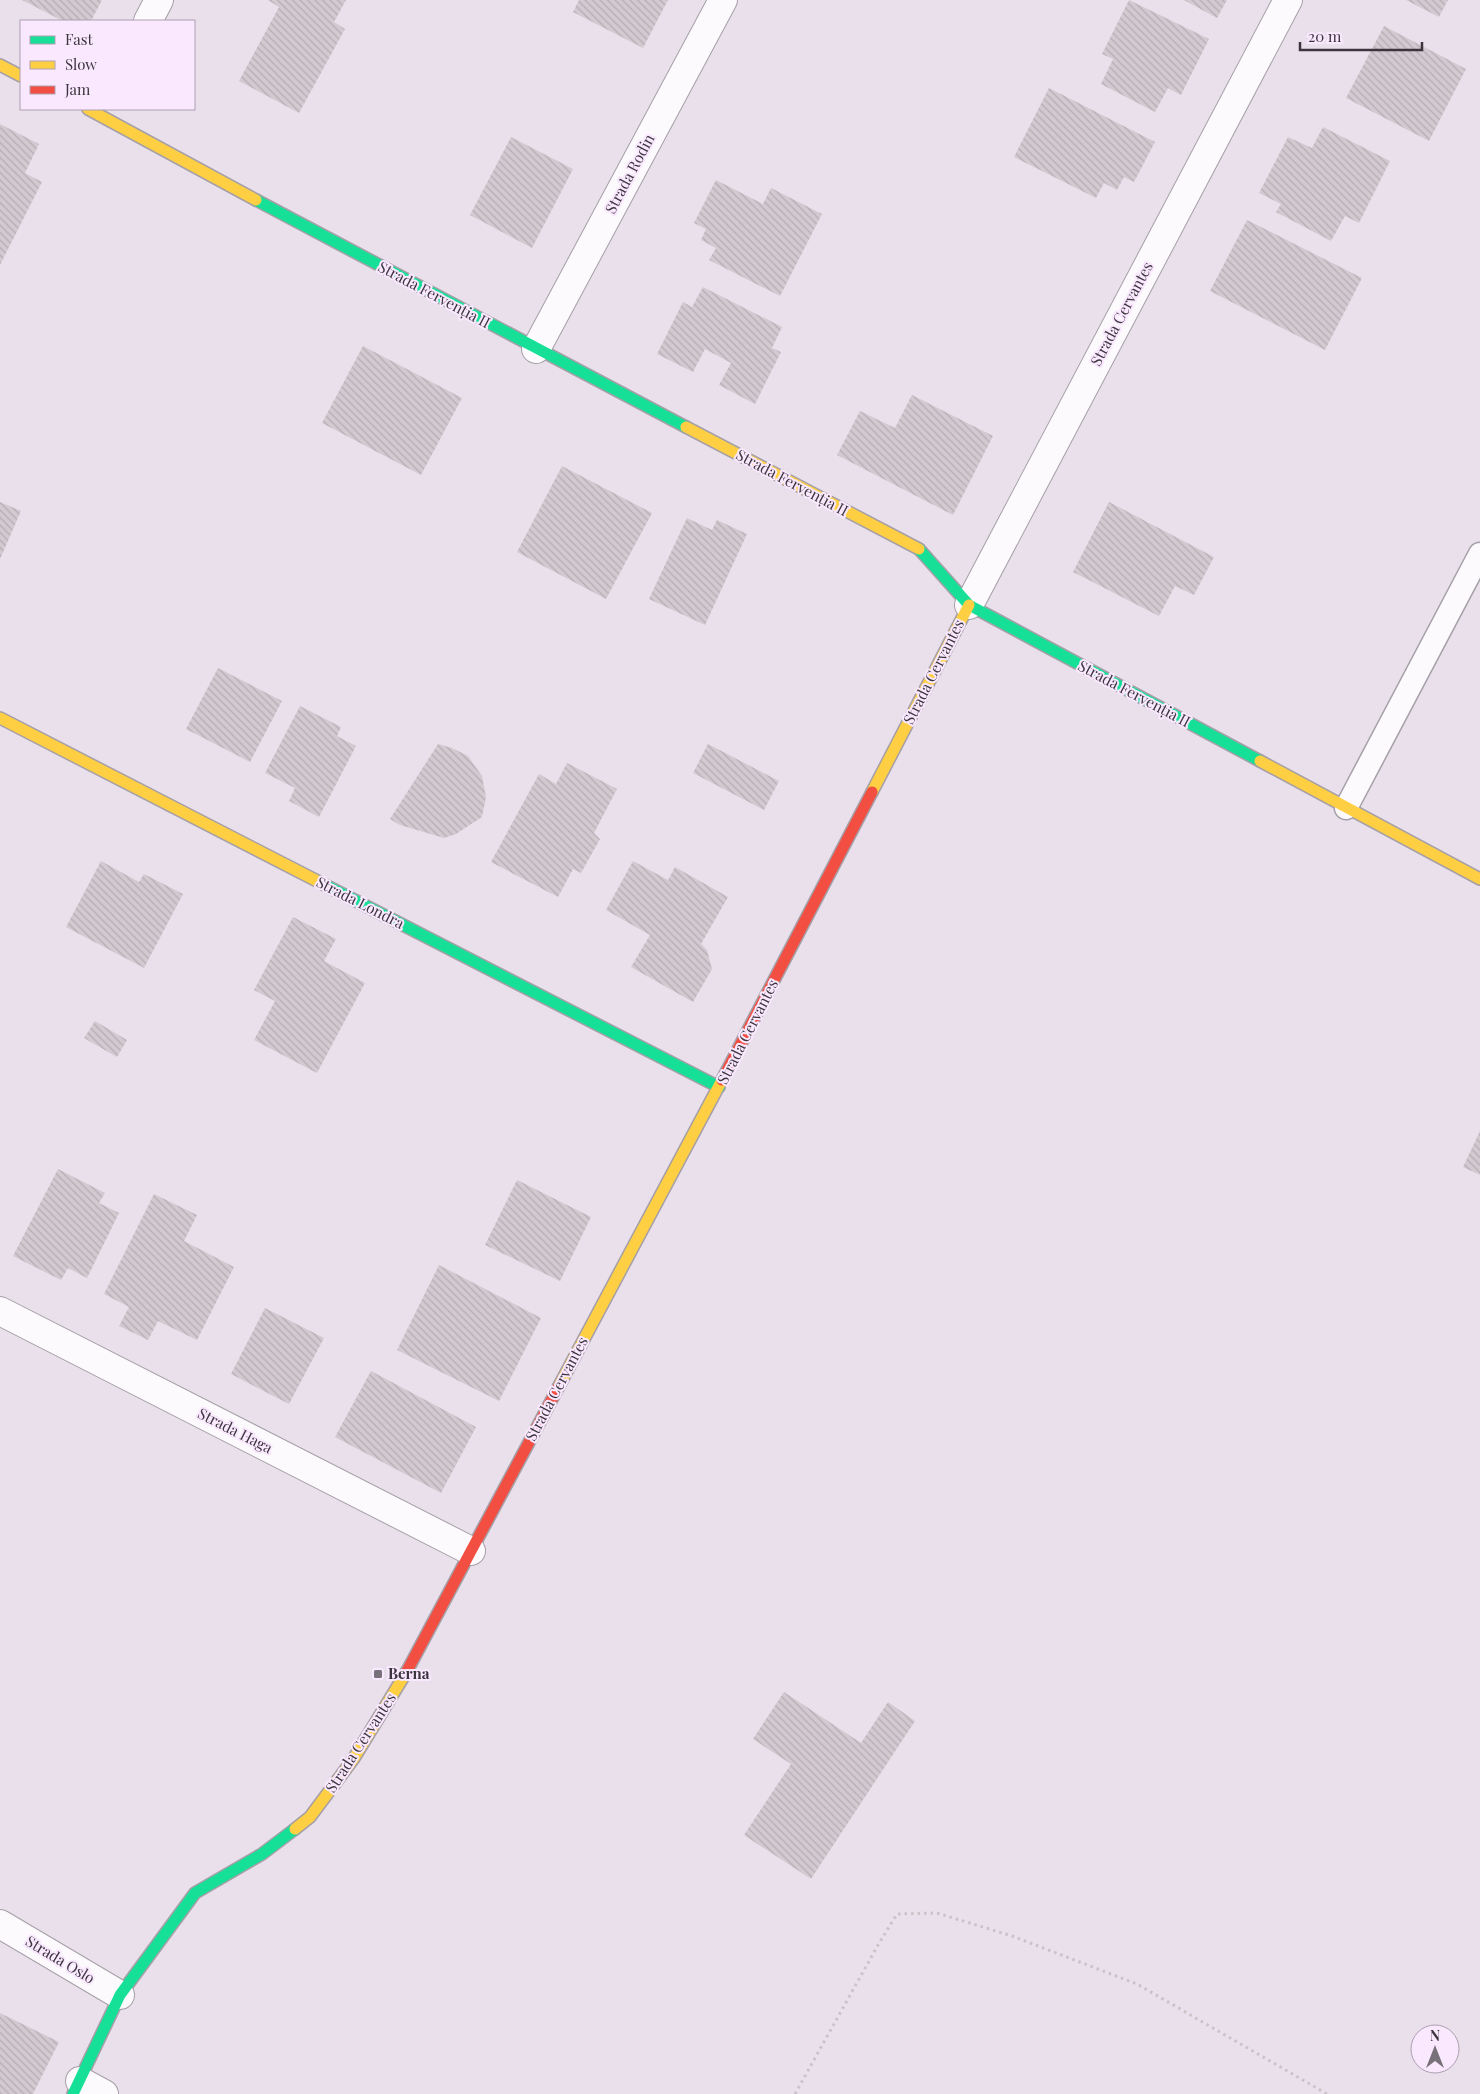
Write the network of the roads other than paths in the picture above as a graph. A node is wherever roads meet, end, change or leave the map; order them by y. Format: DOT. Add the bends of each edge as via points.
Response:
graph roads {
  1 [pos="159,0"];
  2 [pos="723,0"];
  3 [pos="1288,0"];
  4 [pos="149,20"];
  5 [pos="0,65"];
  6 [pos="20,75"];
  7 [pos="96,111"];
  8 [pos="536,349"];
  9 [pos="1480,554"];
  10 [pos="969,605"];
  11 [pos="0,718"];
  12 [pos="1346,808"];
  13 [pos="1480,879"];
  14 [pos="719,1088"];
  15 [pos="0,1311"];
  16 [pos="471,1550"];
  17 [pos="0,1924"];
  18 [pos="120,1995"];
  19 [pos="77,2088"];
  20 [pos="104,2094"];
  1 -- 4 [label="street"];
  2 -- 8 [label="street, Strada Rodin"];
  3 -- 10 [label="street, Strada Cervantes"];
  5 -- 6 [label="street"];
  7 -- 8 [label="street, Strada Fervenția II"];
  8 -- 10 [label="street, Strada Fervenția II" via="920,550"];
  9 -- 12 [label="lane"];
  10 -- 12 [label="street, Strada Fervenția II"];
  10 -- 14 [label="street, Strada Cervantes"];
  11 -- 14 [label="street, Strada Londra"];
  12 -- 13 [label="street, Strada Fervenția II"];
  14 -- 16 [label="street, Strada Cervantes"];
  15 -- 16 [label="street, Strada Haga"];
  16 -- 18 [label="street, Strada Cervantes" via="400,1683 354,1758 310,1818 262,1854 195,1893"];
  17 -- 18 [label="street, Strada Oslo"];
  18 -- 19 [label="street, Strada Cervantes"];
  19 -- 20 [label="street"];
}
